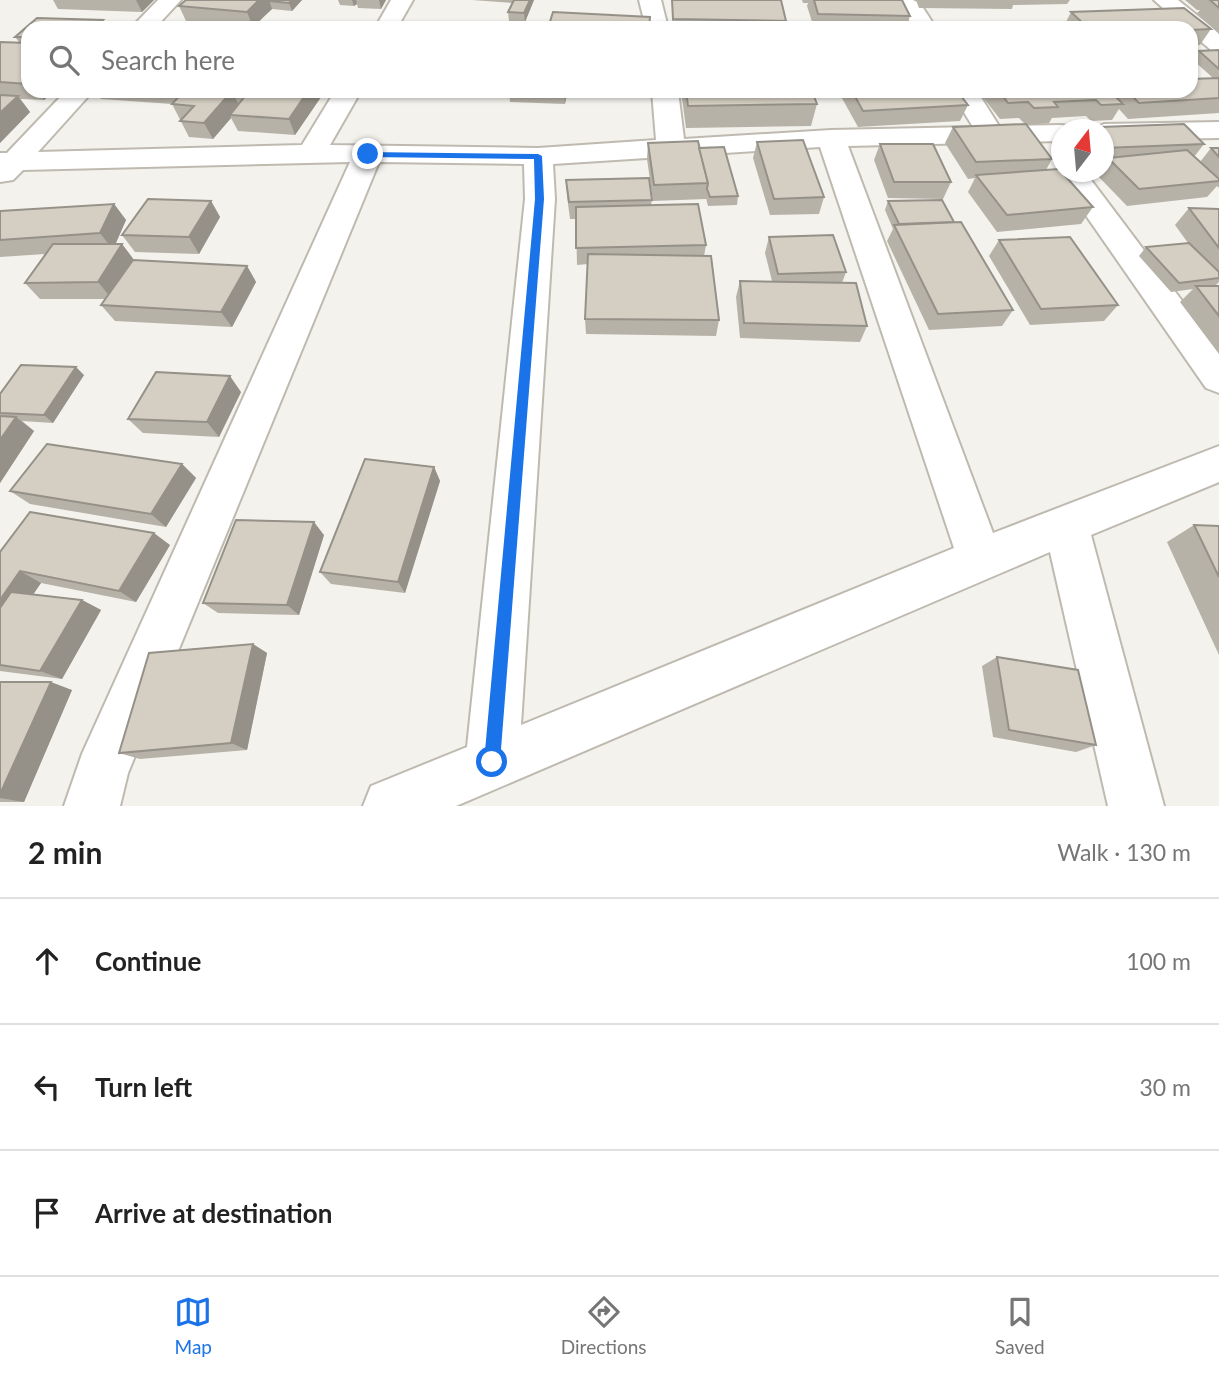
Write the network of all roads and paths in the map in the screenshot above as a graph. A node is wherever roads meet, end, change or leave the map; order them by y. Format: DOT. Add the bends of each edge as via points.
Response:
graph roads {
  1 [pos="170,0"];
  2 [pos="402,0"];
  3 [pos="650,0"];
  4 [pos="907,0"];
  5 [pos="1165,0"];
  6 [pos="149,21"];
  7 [pos="390,21"];
  8 [pos="655,21"];
  9 [pos="920,21"];
  10 [pos="1190,21"];
  11 [pos="1198,28"];
  12 [pos="1219,45"];
  13 [pos="73,98"];
  14 [pos="344,98"];
  15 [pos="666,98"];
  16 [pos="968,98"];
  17 [pos="1219,130"];
  18 [pos="1114,132"];
  19 [pos="990,133"];
  20 [pos="1051,134"];
  21 [pos="831,138"];
  22 [pos="671,147"];
  23 [pos="311,153"];
  24 [pos="368,154"];
  25 [pos="538,156"];
  26 [pos="4,167"];
  27 [pos="1077,182"];
  28 [pos="1219,378"];
  29 [pos="1219,464"];
  30 [pos="1066,525"];
  31 [pos="980,559"];
  32 [pos="492,762"];
  33 [pos="92,806"];
  34 [pos="391,806"];
  35 [pos="1136,806"];
  1 -- 6 [label="street"];
  2 -- 7 [label="street"];
  3 -- 8 [label="street"];
  4 -- 9 [label="street"];
  5 -- 10 [label="street"];
  11 -- 12 [label="street"];
  13 -- 26 [label="street"];
  14 -- 23 [label="street"];
  15 -- 22 [label="street"];
  16 -- 19 [label="street"];
  17 -- 18 [label="street"];
  19 -- 20 [label="street"];
  19 -- 21 [label="street"];
  21 -- 22 [label="street"];
  21 -- 31 [label="street"];
  22 -- 25 [label="street"];
  23 -- 24 [label="street"];
  23 -- 26 [label="street"];
  24 -- 25 [label="street"];
  24 -- 33 [label="street" via="101,773"];
  25 -- 32 [label="street" via="540,199"];
  27 -- 28 [label="street"];
  29 -- 30 [label="street"];
  30 -- 31 [label="street"];
  30 -- 35 [label="street"];
  31 -- 32 [label="street"];
  32 -- 34 [label="street"];
}
